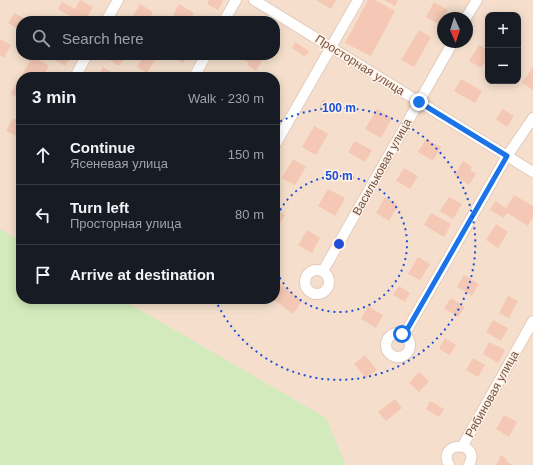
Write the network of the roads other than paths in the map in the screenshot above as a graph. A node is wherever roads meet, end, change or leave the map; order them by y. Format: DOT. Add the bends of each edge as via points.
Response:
graph roads {
  1 [pos="118,0"];
  2 [pos="236,0"];
  3 [pos="254,0"];
  4 [pos="358,0"];
  5 [pos="477,0"];
  6 [pos="470,12"];
  7 [pos="109,16"];
  8 [pos="227,16"];
  9 [pos="280,16"];
  10 [pos="280,16"];
  11 [pos="331,48"];
  12 [pos="450,48"];
  13 [pos="84,60"];
  14 [pos="203,60"];
  15 [pos="78,72"];
  16 [pos="197,72"];
  17 [pos="419,102"];
  18 [pos="533,118"];
  19 [pos="280,135"];
  20 [pos="507,156"];
  21 [pos="533,172"];
  22 [pos="323,271"];
  23 [pos="533,321"];
  24 [pos="404,335"];
  25 [pos="462,447"];
  26 [pos="449,465"];
  27 [pos="469,465"];
  1 -- 7 [label="street"];
  2 -- 8 [label="street"];
  3 -- 10 [label="street, Просторная улица"];
  4 -- 11 [label="street"];
  5 -- 6 [label="street"];
  9 -- 11 [label="street, Просторная улица"];
  11 -- 17 [label="street, Просторная улица"];
  11 -- 19 [label="street"];
  12 -- 17 [label="street, Васильковая улица"];
  13 -- 15 [label="street"];
  14 -- 16 [label="street"];
  17 -- 20 [label="street, Просторная улица"];
  17 -- 22 [label="street, Васильковая улица"];
  18 -- 20 [label="street"];
  20 -- 21 [label="street, Просторная улица"];
  20 -- 24 [label="street"];
  23 -- 25 [label="street, Рябиновая улица"];
  25 -- 26 [label="street" via="456,446 449,452"];
  25 -- 27 [label="street" via="471,455"];
}
